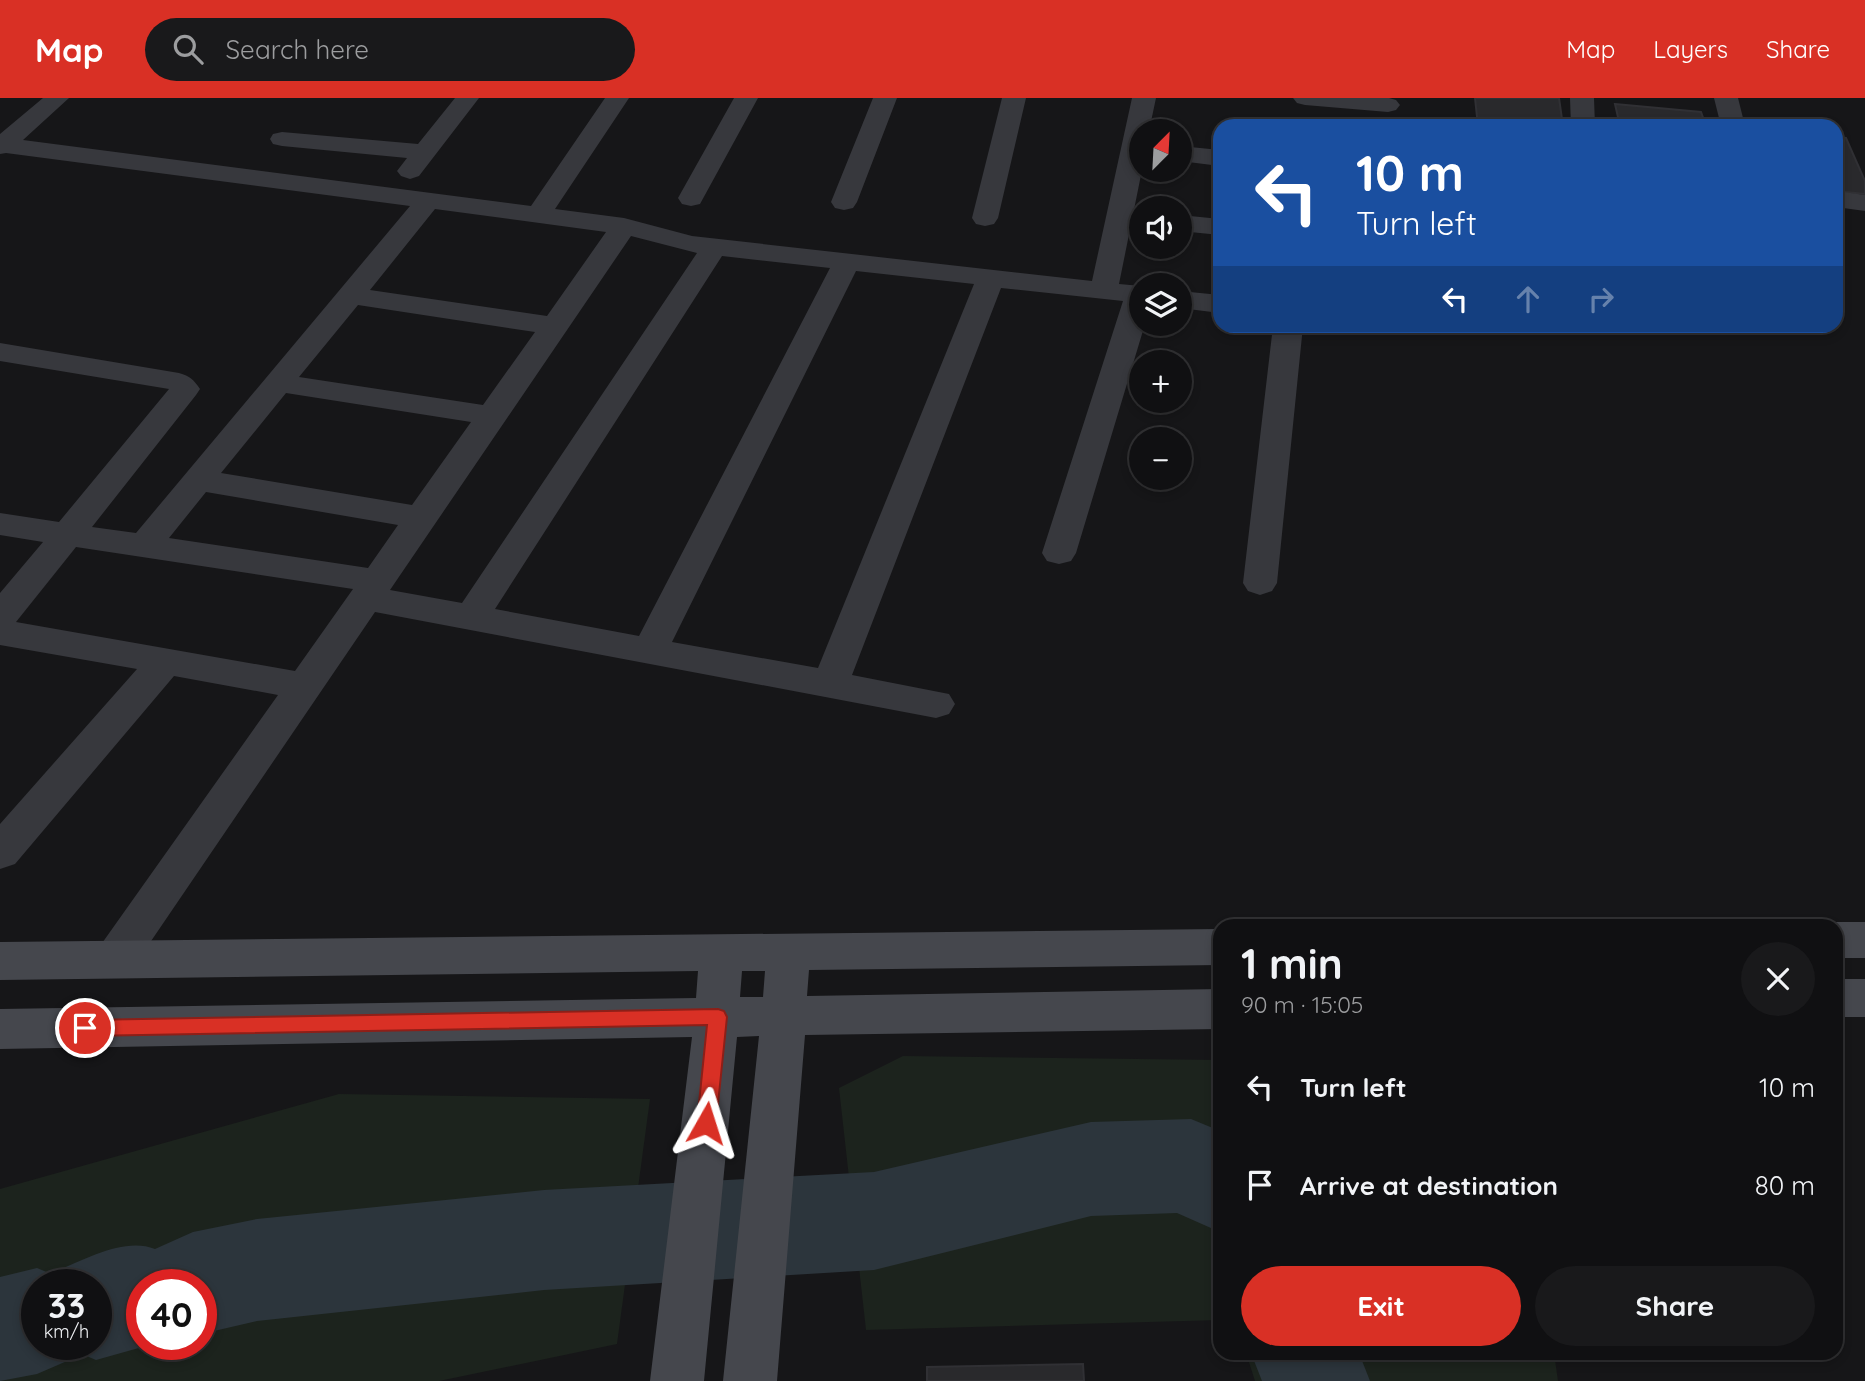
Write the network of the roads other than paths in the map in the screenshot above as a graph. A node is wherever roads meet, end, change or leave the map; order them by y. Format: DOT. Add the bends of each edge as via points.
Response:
graph roads {
  1 [pos="57,98"];
  2 [pos="467,98"];
  3 [pos="617,98"];
  4 [pos="746,98"];
  5 [pos="885,98"];
  6 [pos="1014,98"];
  7 [pos="1144,98"];
  8 [pos="1305,98"];
  9 [pos="1582,98"];
  10 [pos="1726,98"];
  11 [pos="1389,110"];
  12 [pos="1141,119"];
  13 [pos="1583,119"];
  14 [pos="1731,119"];
  15 [pos="282,139"];
  16 [pos="1,146"];
  17 [pos="425,152"];
  18 [pos="1192,155"];
  19 [pos="1213,157"];
  20 [pos="391,195"];
  21 [pos="691,198"];
  22 [pos="429,200"];
  23 [pos="1843,200"];
  24 [pos="844,202"];
  25 [pos="1865,203"];
  26 [pos="539,214"];
  27 [pos="985,218"];
  28 [pos="1129,221"];
  29 [pos="1192,224"];
  30 [pos="624,226"];
  31 [pos="1213,226"];
  32 [pos="715,246"];
  33 [pos="847,262"];
  34 [pos="990,278"];
  35 [pos="1104,291"];
  36 [pos="1129,294"];
  37 [pos="350,295"];
  38 [pos="1192,301"];
  39 [pos="1213,303"];
  40 [pos="555,326"];
  41 [pos="1129,330"];
  42 [pos="1287,333"];
  43 [pos="0,352"];
  44 [pos="278,383"];
  45 [pos="492,416"];
  46 [pos="198,480"];
  47 [pos="422,517"];
  48 [pos="0,524"];
  49 [pos="68,535"];
  50 [pos="144,546"];
  51 [pos="1059,553"];
  52 [pos="1260,583"];
  53 [pos="372,590"];
  54 [pos="0,617"];
  55 [pos="471,618"];
  56 [pos="0,632"];
  57 [pos="649,652"];
  58 [pos="165,662"];
  59 [pos="305,686"];
  60 [pos="830,686"];
  61 [pos="936,704"];
  62 [pos="0,852"];
  63 [pos="1843,940"];
  64 [pos="1865,940"];
  65 [pos="1213,947"];
  66 [pos="721,952"];
  67 [pos="788,952"];
  68 [pos="115,959"];
  69 [pos="0,961"];
  70 [pos="1843,998"];
  71 [pos="1865,998"];
  72 [pos="1213,1009"];
  73 [pos="783,1016"];
  74 [pos="718,1017"];
  75 [pos="0,1029"];
  76 [pos="677,1381"];
  77 [pos="750,1381"];
  1 -- 16 [label="street"];
  2 -- 17 [label="street"];
  3 -- 26 [label="street"];
  4 -- 21 [label="street"];
  5 -- 24 [label="street"];
  6 -- 27 [label="street"];
  7 -- 12 [label="street"];
  8 -- 11 [label="street"];
  9 -- 13 [label="street"];
  10 -- 14 [label="street"];
  15 -- 17 [label="street"];
  16 -- 20 [label="street"];
  17 -- 20 [label="street"];
  18 -- 19 [label="street"];
  20 -- 22 [label="street"];
  22 -- 26 [label="street"];
  22 -- 37 [label="street"];
  23 -- 25 [label="street"];
  26 -- 30 [label="street"];
  28 -- 35 [label="street"];
  29 -- 31 [label="street"];
  30 -- 32 [label="street"];
  30 -- 40 [label="street"];
  32 -- 33 [label="street"];
  32 -- 55 [label="street"];
  33 -- 34 [label="street"];
  33 -- 57 [label="street"];
  34 -- 35 [label="street"];
  34 -- 60 [label="street"];
  35 -- 36 [label="street"];
  37 -- 40 [label="street"];
  37 -- 44 [label="street"];
  38 -- 39 [label="street"];
  40 -- 45 [label="street"];
  41 -- 51 [label="street"];
  42 -- 52 [label="street"];
  43 -- 49 [label="street" via="178,382 185,389"];
  44 -- 45 [label="street"];
  44 -- 46 [label="street"];
  45 -- 47 [label="street"];
  46 -- 47 [label="street"];
  46 -- 50 [label="street"];
  47 -- 53 [label="street"];
  48 -- 49 [label="street"];
  49 -- 50 [label="street"];
  49 -- 54 [label="street"];
  50 -- 53 [label="street"];
  53 -- 55 [label="street"];
  53 -- 59 [label="street"];
  55 -- 57 [label="street"];
  56 -- 58 [label="street"];
  57 -- 60 [label="street"];
  58 -- 59 [label="street"];
  58 -- 62 [label="street"];
  59 -- 68 [label="street"];
  60 -- 61 [label="street"];
  63 -- 64 [label="street"];
  65 -- 67 [label="street"];
  66 -- 67 [label="street"];
  66 -- 68 [label="street"];
  66 -- 74 [label="street"];
  67 -- 73 [label="street"];
  68 -- 69 [label="street"];
  70 -- 71 [label="street"];
  72 -- 73 [label="street"];
  73 -- 74 [label="street"];
  73 -- 77 [label="street"];
  74 -- 75 [label="street"];
  74 -- 76 [label="street"];
}
